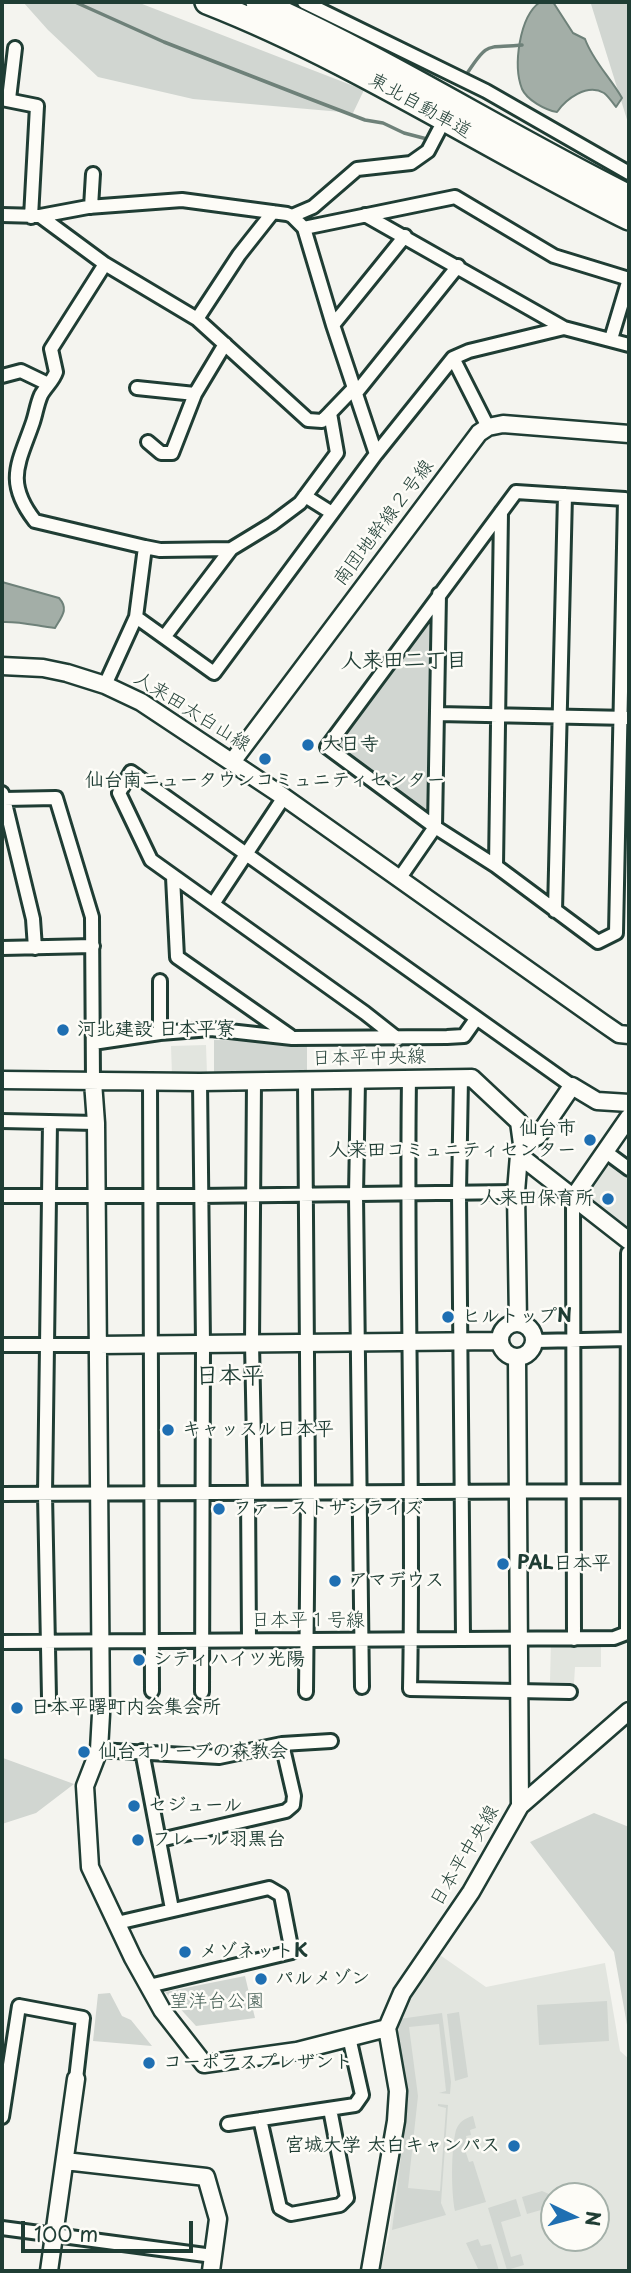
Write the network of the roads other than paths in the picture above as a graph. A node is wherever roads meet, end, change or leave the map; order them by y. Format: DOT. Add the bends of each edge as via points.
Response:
graph roads {
  1 [pos="207,2"];
  2 [pos="258,2"];
  3 [pos="304,2"];
  4 [pos="15,48"];
  5 [pos="5,99"];
  6 [pos="439,130"];
  7 [pos="629,173"];
  8 [pos="93,174"];
  9 [pos="629,197"];
  10 [pos="91,207"];
  11 [pos="273,212"];
  12 [pos="2,215"];
  13 [pos="365,215"];
  14 [pos="35,216"];
  15 [pos="292,216"];
  16 [pos="629,218"];
  17 [pos="304,228"];
  18 [pos="405,236"];
  19 [pos="105,264"];
  20 [pos="458,266"];
  21 [pos="629,279"];
  22 [pos="197,319"];
  23 [pos="333,325"];
  24 [pos="564,327"];
  25 [pos="611,340"];
  26 [pos="225,344"];
  27 [pos="629,345"];
  28 [pos="453,358"];
  29 [pos="2,376"];
  30 [pos="48,384"];
  31 [pos="137,388"];
  32 [pos="355,391"];
  33 [pos="195,394"];
  34 [pos="330,413"];
  35 [pos="488,427"];
  36 [pos="629,433"];
  37 [pos="148,442"];
  38 [pos="376,454"];
  39 [pos="565,495"];
  40 [pos="305,496"];
  41 [pos="501,512"];
  42 [pos="332,513"];
  43 [pos="145,547"];
  44 [pos="232,549"];
  45 [pos="439,594"];
  46 [pos="136,617"];
  47 [pos="165,636"];
  48 [pos="2,666"];
  49 [pos="105,685"];
  50 [pos="438,714"];
  51 [pos="498,715"];
  52 [pos="560,716"];
  53 [pos="625,717"];
  54 [pos="232,762"];
  55 [pos="3,796"];
  56 [pos="284,797"];
  57 [pos="435,827"];
  58 [pos="247,854"];
  59 [pos="496,866"];
  60 [pos="173,877"];
  61 [pos="399,879"];
  62 [pos="213,904"];
  63 [pos="555,911"];
  64 [pos="93,946"];
  65 [pos="2,947"];
  66 [pos="35,948"];
  67 [pos="160,981"];
  68 [pos="476,1019"];
  69 [pos="160,1033"];
  70 [pos="629,1035"];
  71 [pos="292,1038"];
  72 [pos="398,1039"];
  73 [pos="93,1042"];
  74 [pos="461,1078"];
  75 [pos="409,1079"];
  76 [pos="2,1080"];
  77 [pos="305,1080"];
  78 [pos="358,1080"];
  79 [pos="150,1081"];
  80 [pos="254,1081"];
  81 [pos="93,1082"];
  82 [pos="200,1082"];
  83 [pos="572,1086"];
  84 [pos="629,1103"];
  85 [pos="629,1117"];
  86 [pos="2,1121"];
  87 [pos="50,1122"];
  88 [pos="96,1123"];
  89 [pos="521,1150"];
  90 [pos="606,1152"];
  91 [pos="629,1170"];
  92 [pos="516,1192"];
  93 [pos="459,1193"];
  94 [pos="407,1194"];
  95 [pos="49,1195"];
  96 [pos="253,1195"];
  97 [pos="306,1195"];
  98 [pos="356,1195"];
  99 [pos="2,1196"];
  100 [pos="97,1196"];
  101 [pos="200,1196"];
  102 [pos="150,1197"];
  103 [pos="573,1198"];
  104 [pos="629,1247"];
  105 [pos="518,1322"];
  106 [pos="628,1339"];
  107 [pos="573,1340"];
  108 [pos="409,1341"];
  109 [pos="461,1341"];
  110 [pos="499,1341"];
  111 [pos="534,1341"];
  112 [pos="358,1342"];
  113 [pos="252,1343"];
  114 [pos="150,1344"];
  115 [pos="203,1344"];
  116 [pos="306,1344"];
  117 [pos="2,1345"];
  118 [pos="98,1345"];
  119 [pos="48,1346"];
  120 [pos="517,1357"];
  121 [pos="574,1491"];
  122 [pos="628,1491"];
  123 [pos="461,1492"];
  124 [pos="519,1492"];
  125 [pos="201,1493"];
  126 [pos="251,1493"];
  127 [pos="308,1493"];
  128 [pos="361,1493"];
  129 [pos="412,1493"];
  130 [pos="2,1494"];
  131 [pos="45,1494"];
  132 [pos="151,1494"];
  133 [pos="99,1495"];
  134 [pos="629,1608"];
  135 [pos="463,1638"];
  136 [pos="518,1638"];
  137 [pos="574,1639"];
  138 [pos="152,1640"];
  139 [pos="249,1640"];
  140 [pos="411,1640"];
  141 [pos="100,1641"];
  142 [pos="202,1641"];
  143 [pos="307,1641"];
  144 [pos="360,1641"];
  145 [pos="2,1642"];
  146 [pos="47,1642"];
  147 [pos="362,1687"];
  148 [pos="517,1690"];
  149 [pos="152,1691"];
  150 [pos="202,1692"];
  151 [pos="306,1692"];
  152 [pos="569,1692"];
  153 [pos="49,1698"];
  154 [pos="629,1711"];
  155 [pos="331,1741"];
  156 [pos="282,1744"];
  157 [pos="99,1750"];
  158 [pos="142,1751"];
  159 [pos="520,1806"];
  160 [pos="160,1840"];
  161 [pos="172,1909"];
  162 [pos="117,1923"];
  163 [pos="149,1986"];
  164 [pos="387,2028"];
  165 [pos="349,2037"];
  166 [pos="76,2079"];
  167 [pos="330,2109"];
  168 [pos="2,2117"];
  169 [pos="260,2119"];
  170 [pos="228,2124"];
  171 [pos="65,2161"];
  172 [pos="2,2228"];
  173 [pos="54,2235"];
  174 [pos="212,2264"];
  175 [pos="49,2271"];
  176 [pos="370,2271"];
  1 -- 16 [label="highway, 東北自動車道" via="347,66"];
  2 -- 9 [label="highway, 東北自動車道" via="357,50"];
  3 -- 7 [label="street"];
  4 -- 5 [label="street"];
  5 -- 14 [label="street" via="37,106"];
  6 -- 15 [label="street" via="428,151 411,163 357,169 313,207"];
  8 -- 10 [label="street"];
  10 -- 11 [label="street" via="182,200"];
  10 -- 14 [label="street"];
  11 -- 15 [label="street"];
  11 -- 22 [label="street"];
  12 -- 14 [label="street"];
  13 -- 17 [label="street"];
  13 -- 18 [label="street"];
  13 -- 21 [label="street" via="455,197 554,256"];
  14 -- 19 [label="street"];
  15 -- 17 [label="street"];
  17 -- 23 [label="street"];
  18 -- 20 [label="street"];
  18 -- 23 [label="street"];
  19 -- 22 [label="street"];
  19 -- 30 [label="street" via="51,349 57,372"];
  20 -- 24 [label="street"];
  20 -- 32 [label="street"];
  21 -- 25 [label="street"];
  22 -- 26 [label="street"];
  23 -- 32 [label="street"];
  24 -- 25 [label="street"];
  24 -- 28 [label="street"];
  25 -- 27 [label="street"];
  26 -- 33 [label="street"];
  26 -- 34 [label="street" via="308,419 322,421"];
  28 -- 35 [label="street"];
  28 -- 38 [label="street"];
  29 -- 30 [label="street" via="21,371"];
  30 -- 43 [label="street" via="16,474 26,509 34,521"];
  31 -- 33 [label="street"];
  32 -- 34 [label="street"];
  32 -- 38 [label="street"];
  33 -- 37 [label="street" via="172,453 161,453"];
  34 -- 40 [label="street" via="337,453"];
  35 -- 36 [label="street" via="503,424"];
  35 -- 54 [label="street, 南団地幹線２号線" via="479,433"];
  38 -- 42 [label="street"];
  39 -- 41 [label="street" via="516,492"];
  39 -- 52 [label="street"];
  39 -- 53 [label="street" via="625,499"];
  40 -- 42 [label="street"];
  40 -- 44 [label="street"];
  41 -- 45 [label="street"];
  41 -- 51 [label="street"];
  42 -- 47 [label="street" via="214,673"];
  43 -- 44 [label="street"];
  43 -- 46 [label="street, 人来田太白山線"];
  44 -- 47 [label="street"];
  45 -- 50 [label="street"];
  45 -- 57 [label="street" via="327,747"];
  46 -- 47 [label="street"];
  46 -- 49 [label="street, 人来田太白山線"];
  48 -- 49 [label="street" via="43,668"];
  49 -- 54 [label="street, 人来田太白山線" via="161,714"];
  50 -- 51 [label="street"];
  50 -- 57 [label="street"];
  51 -- 52 [label="street"];
  51 -- 59 [label="street"];
  52 -- 53 [label="street"];
  52 -- 63 [label="street"];
  53 -- 63 [label="street" via="616,933 598,942"];
  54 -- 56 [label="street, 人来田太白山線"];
  55 -- 64 [label="street" via="56,798 92,917"];
  55 -- 66 [label="street" via="33,919"];
  56 -- 58 [label="street"];
  56 -- 61 [label="street, 人来田太白山線"];
  57 -- 59 [label="street"];
  57 -- 61 [label="street"];
  58 -- 60 [label="street" via="131,772 119,793 151,860"];
  58 -- 62 [label="street"];
  58 -- 68 [label="street"];
  59 -- 63 [label="street"];
  60 -- 62 [label="street"];
  60 -- 71 [label="street" via="177,957"];
  61 -- 70 [label="street, 人来田太白山線" via="619,1034"];
  62 -- 72 [label="street"];
  64 -- 66 [label="street"];
  64 -- 73 [label="street"];
  65 -- 66 [label="street"];
  67 -- 69 [label="street"];
  68 -- 72 [label="street" via="464,1036"];
  68 -- 83 [label="street"];
  69 -- 71 [label="street" via="211,1029"];
  69 -- 73 [label="street"];
  71 -- 72 [label="street"];
  73 -- 81 [label="street"];
  74 -- 75 [label="street, 日本平中央線"];
  74 -- 89 [label="street, 日本平中央線" via="472,1077 519,1122"];
  74 -- 93 [label="street"];
  75 -- 78 [label="street, 日本平中央線"];
  75 -- 94 [label="street"];
  76 -- 81 [label="street, 日本平中央線"];
  77 -- 78 [label="street, 日本平中央線"];
  77 -- 80 [label="street, 日本平中央線"];
  77 -- 97 [label="street"];
  78 -- 98 [label="street"];
  79 -- 81 [label="street, 日本平中央線"];
  79 -- 82 [label="street, 日本平中央線"];
  79 -- 102 [label="street"];
  80 -- 82 [label="street, 日本平中央線"];
  80 -- 96 [label="street"];
  81 -- 88 [label="street"];
  82 -- 101 [label="street"];
  83 -- 84 [label="street" via="597,1101"];
  83 -- 89 [label="street" via="538,1136"];
  85 -- 90 [label="street"];
  86 -- 87 [label="street"];
  87 -- 88 [label="street"];
  87 -- 95 [label="street"];
  88 -- 100 [label="street"];
  89 -- 92 [label="street, 日本平中央線"];
  89 -- 103 [label="street"];
  90 -- 91 [label="street"];
  90 -- 103 [label="street"];
  92 -- 93 [label="street"];
  92 -- 105 [label="street, 日本平中央線"];
  93 -- 94 [label="street"];
  93 -- 109 [label="street"];
  94 -- 98 [label="street"];
  94 -- 108 [label="street"];
  95 -- 99 [label="street"];
  95 -- 100 [label="street"];
  95 -- 119 [label="street"];
  96 -- 97 [label="street"];
  96 -- 101 [label="street"];
  96 -- 113 [label="street"];
  97 -- 98 [label="street"];
  97 -- 116 [label="street"];
  98 -- 112 [label="street"];
  100 -- 102 [label="street"];
  100 -- 118 [label="street"];
  101 -- 102 [label="street"];
  101 -- 115 [label="street"];
  102 -- 114 [label="street"];
  103 -- 104 [label="street"];
  103 -- 107 [label="street"];
  104 -- 106 [label="street"];
  105 -- 110 [label="street" via="507,1325"];
  105 -- 111 [label="street" via="528,1327"];
  106 -- 107 [label="street"];
  106 -- 122 [label="street"];
  107 -- 111 [label="street"];
  107 -- 121 [label="street"];
  108 -- 109 [label="street"];
  108 -- 112 [label="street"];
  108 -- 129 [label="street"];
  109 -- 110 [label="street"];
  109 -- 123 [label="street"];
  110 -- 120 [label="street" via="507,1354"];
  111 -- 120 [label="street" via="530,1351"];
  112 -- 116 [label="street"];
  112 -- 128 [label="street"];
  113 -- 115 [label="street"];
  113 -- 116 [label="street"];
  113 -- 126 [label="street"];
  114 -- 115 [label="street"];
  114 -- 118 [label="street"];
  114 -- 132 [label="street"];
  115 -- 125 [label="street"];
  116 -- 127 [label="street"];
  117 -- 119 [label="street"];
  118 -- 119 [label="street"];
  118 -- 133 [label="street"];
  119 -- 131 [label="street"];
  120 -- 124 [label="street, 日本平中央線"];
  121 -- 122 [label="street"];
  121 -- 124 [label="street"];
  121 -- 137 [label="street"];
  122 -- 134 [label="street"];
  123 -- 124 [label="street"];
  123 -- 129 [label="street"];
  123 -- 135 [label="street"];
  124 -- 136 [label="street, 日本平中央線"];
  125 -- 126 [label="street"];
  125 -- 132 [label="street"];
  125 -- 142 [label="street"];
  126 -- 127 [label="street"];
  126 -- 139 [label="street"];
  127 -- 128 [label="street"];
  127 -- 143 [label="street"];
  128 -- 129 [label="street"];
  128 -- 144 [label="street"];
  129 -- 140 [label="street"];
  130 -- 131 [label="street"];
  131 -- 133 [label="street"];
  131 -- 146 [label="street"];
  132 -- 133 [label="street"];
  132 -- 138 [label="street"];
  133 -- 141 [label="street"];
  134 -- 137 [label="street, 日本平１号線" via="627,1633 614,1638"];
  135 -- 136 [label="street, 日本平１号線"];
  135 -- 140 [label="street, 日本平１号線"];
  136 -- 137 [label="street, 日本平１号線"];
  136 -- 148 [label="street, 日本平中央線"];
  138 -- 141 [label="street, 日本平１号線"];
  138 -- 142 [label="street, 日本平１号線"];
  138 -- 149 [label="street"];
  139 -- 142 [label="street, 日本平１号線"];
  139 -- 143 [label="street, 日本平１号線"];
  140 -- 144 [label="street, 日本平１号線"];
  140 -- 148 [label="street" via="410,1689"];
  141 -- 146 [label="street, 日本平１号線"];
  141 -- 157 [label="street"];
  142 -- 150 [label="street"];
  143 -- 144 [label="street, 日本平１号線"];
  143 -- 151 [label="street"];
  144 -- 147 [label="street"];
  145 -- 146 [label="street, 日本平１号線"];
  146 -- 153 [label="street"];
  148 -- 152 [label="street"];
  148 -- 159 [label="street, 日本平中央線"];
  154 -- 159 [label="street"];
  155 -- 156 [label="street"];
  156 -- 158 [label="street" via="219,1757"];
  156 -- 160 [label="street" via="294,1796 286,1811"];
  157 -- 158 [label="street"];
  157 -- 162 [label="street" via="85,1786 90,1867"];
  158 -- 160 [label="street"];
  159 -- 164 [label="street, 日本平中央線" via="471,1892 402,1993"];
  160 -- 161 [label="street"];
  161 -- 162 [label="street"];
  161 -- 163 [label="street" via="269,1888 281,1895 292,1952"];
  162 -- 163 [label="street"];
  163 -- 165 [label="street" via="204,2064 297,2051"];
  164 -- 165 [label="street"];
  164 -- 176 [label="street" via="398,2091"];
  165 -- 167 [label="street" via="362,2095 355,2105"];
  166 -- 168 [label="street" via="83,2018 19,2006"];
  166 -- 171 [label="street"];
  167 -- 169 [label="street"];
  167 -- 169 [label="street" via="346,2198 340,2205 290,2214 280,2208"];
  169 -- 170 [label="street"];
  171 -- 173 [label="street"];
  171 -- 174 [label="street" via="206,2177 218,2219"];
  172 -- 173 [label="street"];
  173 -- 174 [label="street"];
  173 -- 175 [label="street"];
}
